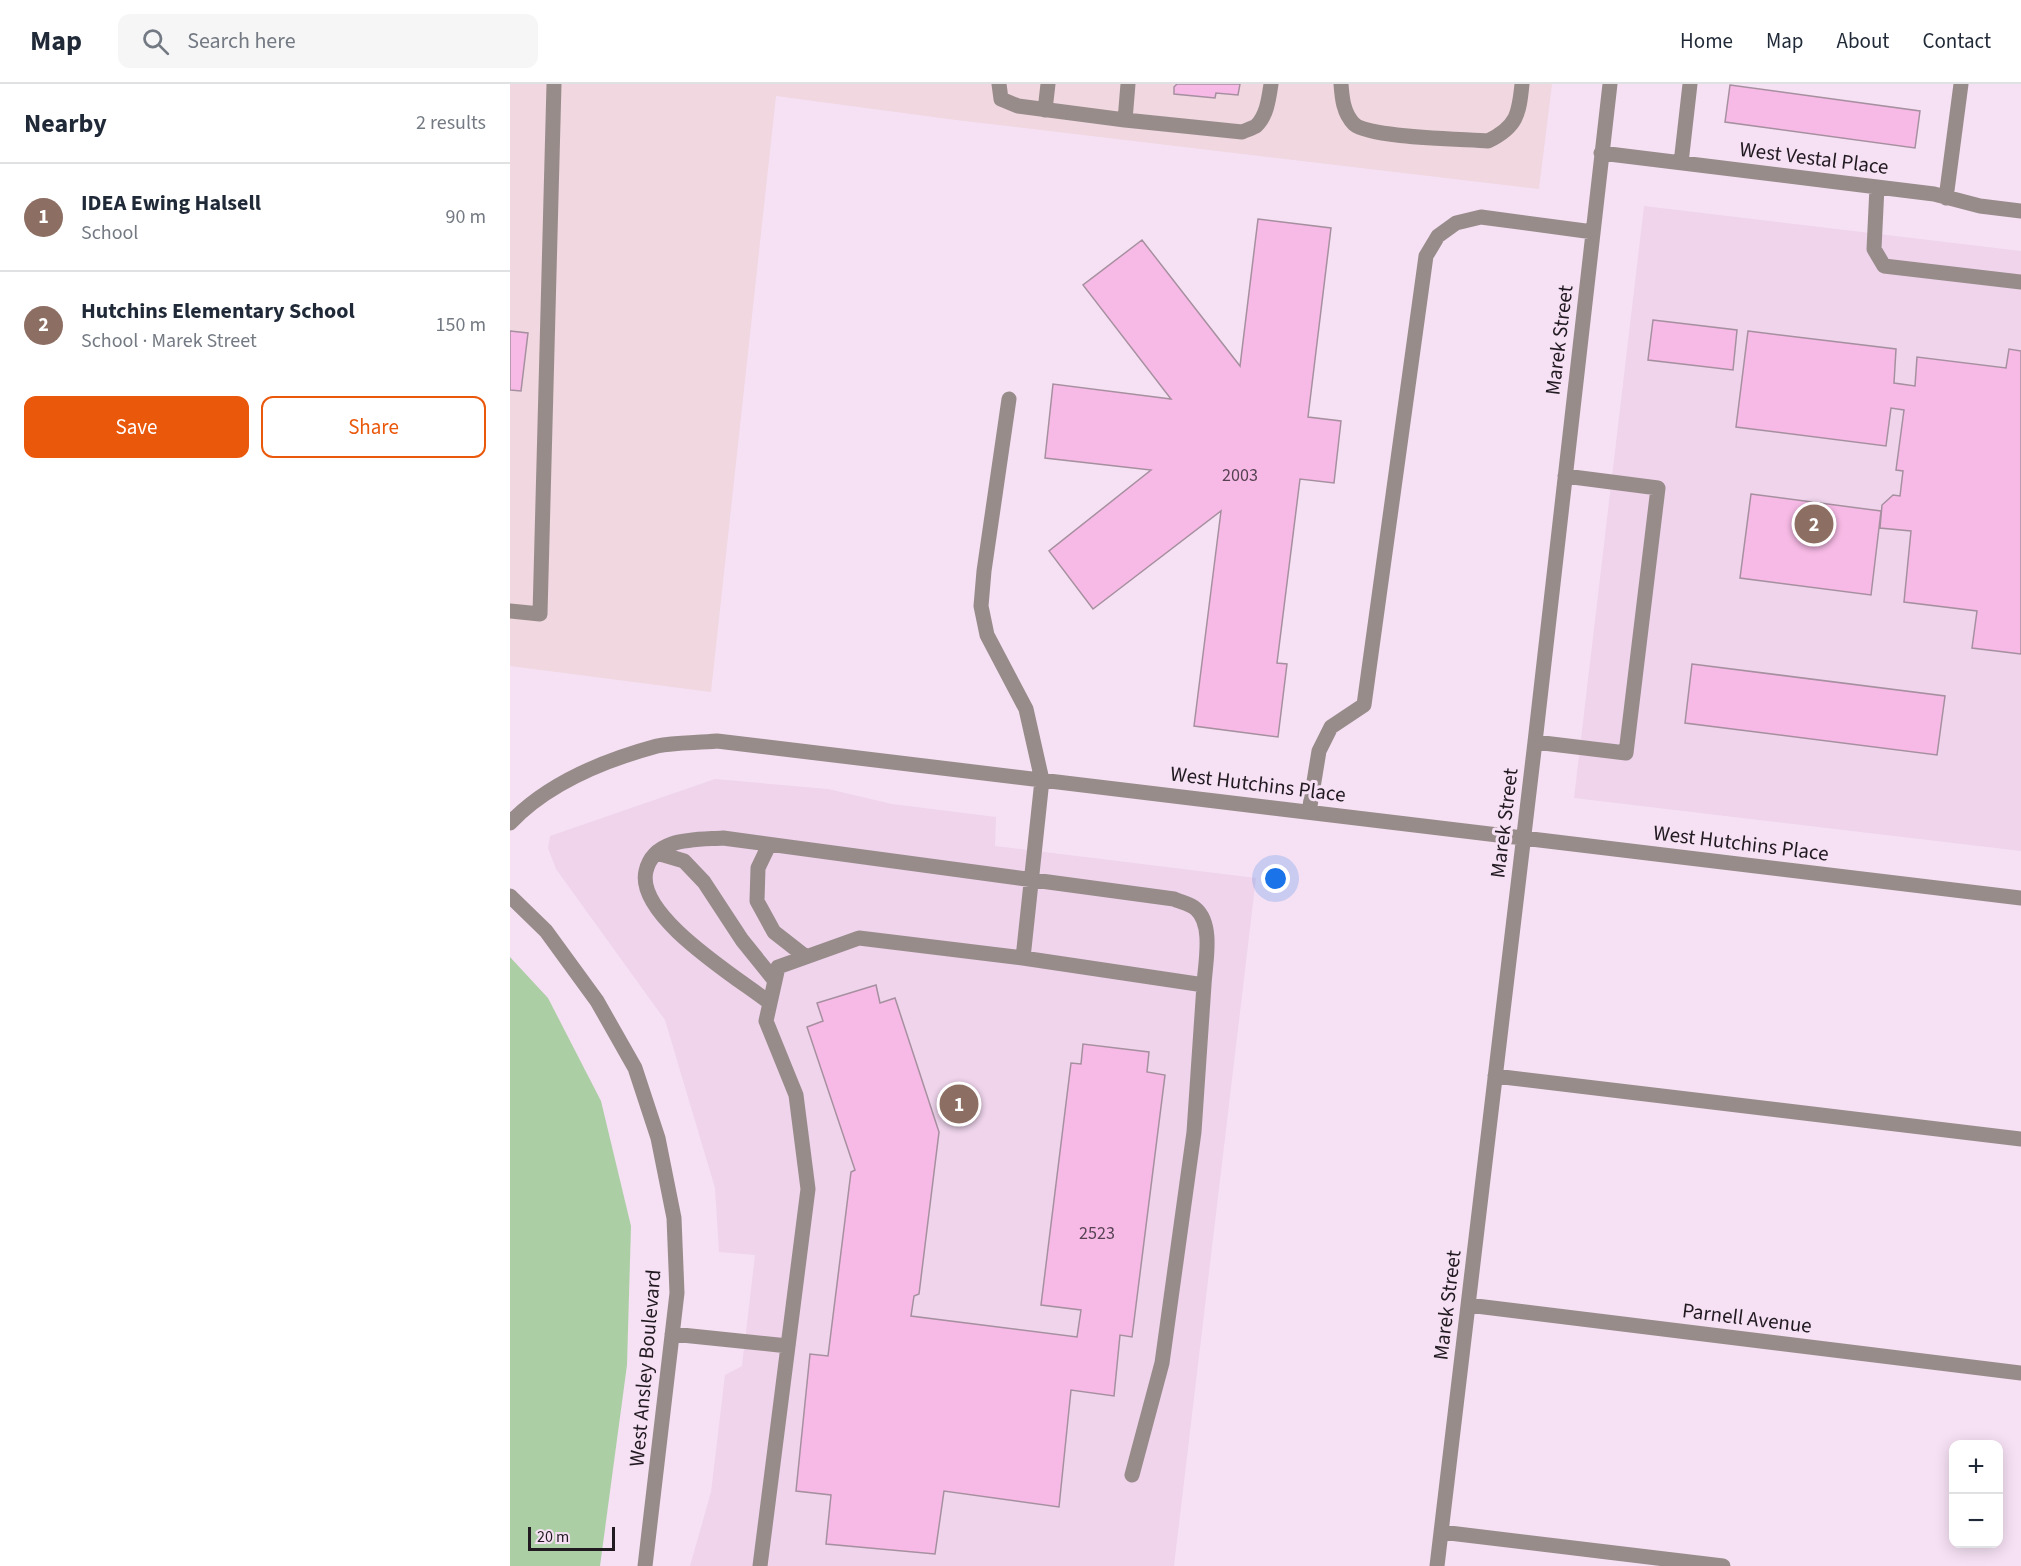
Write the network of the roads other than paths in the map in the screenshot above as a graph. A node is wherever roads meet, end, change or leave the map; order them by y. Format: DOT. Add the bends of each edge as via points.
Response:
graph roads {
  1 [pos="554,84"];
  2 [pos="999,84"];
  3 [pos="1048,84"];
  4 [pos="1128,84"];
  5 [pos="1271,84"];
  6 [pos="1341,84"];
  7 [pos="1522,84"];
  8 [pos="1610,84"];
  9 [pos="1690,84"];
  10 [pos="1961,84"];
  11 [pos="1045,110"];
  12 [pos="1125,120"];
  13 [pos="1602,153"];
  14 [pos="1681,163"];
  15 [pos="1877,187"];
  16 [pos="1946,198"];
  17 [pos="2021,211"];
  18 [pos="1593,231"];
  19 [pos="2021,282"];
  20 [pos="1009,399"];
  21 [pos="1565,476"];
  22 [pos="510,611"];
  23 [pos="1535,742"];
  24 [pos="1042,780"];
  25 [pos="1309,812"];
  26 [pos="510,823"];
  27 [pos="1524,837"];
  28 [pos="769,845"];
  29 [pos="657,853"];
  30 [pos="1031,880"];
  31 [pos="510,896"];
  32 [pos="2021,898"];
  33 [pos="806,957"];
  34 [pos="1023,958"];
  35 [pos="775,981"];
  36 [pos="1204,985"];
  37 [pos="770,1003"];
  38 [pos="1495,1076"];
  39 [pos="2021,1139"];
  40 [pos="1468,1305"];
  41 [pos="672,1335"];
  42 [pos="788,1346"];
  43 [pos="2021,1373"];
  44 [pos="1131,1475"];
  45 [pos="1441,1532"];
  46 [pos="645,1566"];
  47 [pos="760,1566"];
  48 [pos="1437,1566"];
  49 [pos="1723,1566"];
  1 -- 22 [label="street" via="540,614"];
  2 -- 11 [label="street" via="1001,99"];
  3 -- 11 [label="street"];
  4 -- 12 [label="street"];
  5 -- 12 [label="street" via="1264,113 1256,126 1242,132"];
  6 -- 7 [label="street" via="1343,105 1354,124 1372,133 1488,141 1505,132 1515,120"];
  8 -- 13 [label="street, Marek Street"];
  9 -- 14 [label="street"];
  10 -- 16 [label="street"];
  11 -- 12 [label="street"];
  13 -- 14 [label="street, West Vestal Place"];
  13 -- 18 [label="street, Marek Street"];
  14 -- 15 [label="street, West Vestal Place"];
  15 -- 16 [label="street, West Vestal Place"];
  15 -- 19 [label="street" via="1874,249 1884,266"];
  16 -- 17 [label="street, West Vestal Place"];
  18 -- 21 [label="street, Marek Street"];
  18 -- 25 [label="street" via="1481,217 1456,223 1437,236 1426,256 1364,705 1331,727 1319,751"];
  20 -- 24 [label="street" via="981,606 987,635 1026,709"];
  21 -- 23 [label="street, Marek Street"];
  21 -- 23 [label="street" via="1658,488 1626,753"];
  23 -- 27 [label="street, Marek Street"];
  24 -- 25 [label="street, West Hutchins Place"];
  24 -- 26 [label="street, West Hutchins Place" via="717,741 659,746 607,763 550,790"];
  24 -- 30 [label="street"];
  25 -- 27 [label="street, West Hutchins Place"];
  27 -- 32 [label="street, West Hutchins Place"];
  27 -- 38 [label="street, Marek Street"];
  28 -- 29 [label="street" via="723,838 685,840"];
  28 -- 30 [label="street"];
  28 -- 33 [label="street" via="758,868 757,901 774,932"];
  29 -- 35 [label="street" via="684,861 704,882"];
  29 -- 37 [label="street" via="649,860 644,879 650,900 678,934"];
  30 -- 34 [label="street"];
  30 -- 36 [label="street" via="1174,899 1196,909 1205,924"];
  31 -- 41 [label="street, West Ansley Boulevard" via="546,931 597,1001 635,1068 658,1138 674,1218 677,1293"];
  33 -- 34 [label="street" via="859,938"];
  33 -- 35 [label="street" via="778,967"];
  34 -- 36 [label="street"];
  35 -- 37 [label="street"];
  36 -- 44 [label="street" via="1194,1132 1162,1363"];
  37 -- 42 [label="street" via="766,1021 796,1095 808,1189"];
  38 -- 39 [label="street"];
  38 -- 40 [label="street, Marek Street"];
  40 -- 43 [label="street, Parnell Avenue"];
  40 -- 45 [label="street, Marek Street"];
  41 -- 42 [label="street"];
  41 -- 46 [label="street, West Ansley Boulevard"];
  42 -- 47 [label="street"];
  45 -- 48 [label="street, Marek Street"];
  45 -- 49 [label="street"];
}
